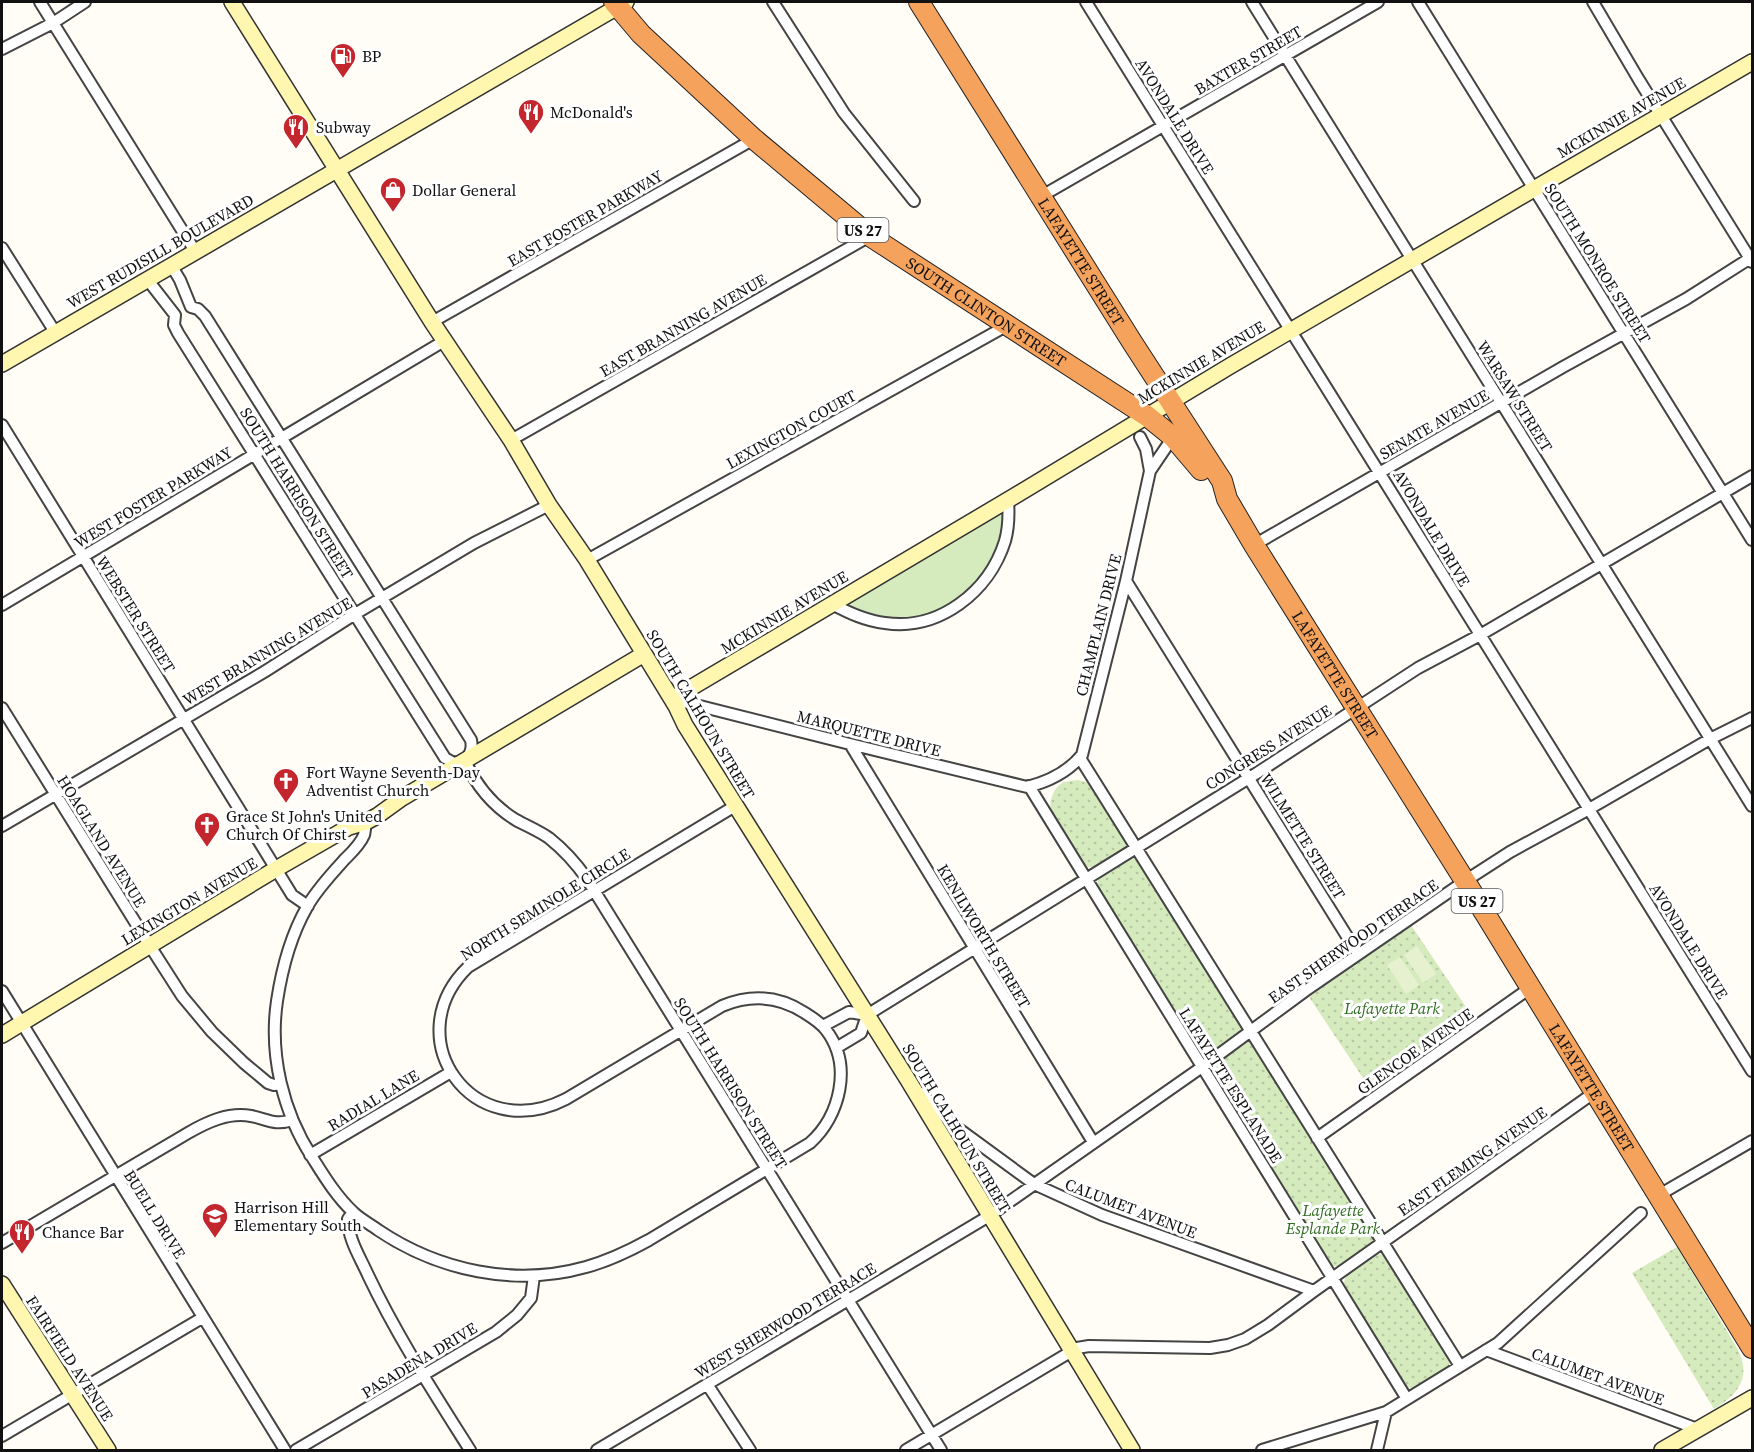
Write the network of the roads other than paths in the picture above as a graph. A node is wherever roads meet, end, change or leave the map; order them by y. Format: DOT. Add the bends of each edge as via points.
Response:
graph roads {
  1 [pos="40,2"];
  2 [pos="86,2"];
  3 [pos="232,2"];
  4 [pos="773,2"];
  5 [pos="919,2"];
  6 [pos="1086,2"];
  7 [pos="1252,2"];
  8 [pos="1378,2"];
  9 [pos="1418,2"];
  10 [pos="1593,2"];
  11 [pos="619,3"];
  12 [pos="53,23"];
  13 [pos="2,50"];
  14 [pos="1286,56"];
  15 [pos="1752,62"];
  16 [pos="1660,115"];
  17 [pos="1164,126"];
  18 [pos="754,139"];
  19 [pos="336,169"];
  20 [pos="1533,188"];
  21 [pos="1040,197"];
  22 [pos="914,201"];
  23 [pos="870,236"];
  24 [pos="2,248"];
  25 [pos="195,251"];
  26 [pos="1752,259"];
  27 [pos="1412,260"];
  28 [pos="171,265"];
  29 [pos="147,279"];
  30 [pos="191,307"];
  31 [pos="175,315"];
  32 [pos="432,322"];
  33 [pos="1008,325"];
  34 [pos="1290,330"];
  35 [pos="55,332"];
  36 [pos="1625,332"];
  37 [pos="444,341"];
  38 [pos="2,364"];
  39 [pos="1169,402"];
  40 [pos="1502,403"];
  41 [pos="1147,416"];
  42 [pos="2,424"];
  43 [pos="1140,437"];
  44 [pos="1173,437"];
  45 [pos="281,438"];
  46 [pos="511,440"];
  47 [pos="254,454"];
  48 [pos="1150,471"];
  49 [pos="1381,472"];
  50 [pos="1752,477"];
  51 [pos="1724,493"];
  52 [pos="1227,499"];
  53 [pos="1008,500"];
  54 [pos="549,505"];
  55 [pos="1752,540"];
  56 [pos="1254,545"];
  57 [pos="82,557"];
  58 [pos="587,560"];
  59 [pos="1602,564"];
  60 [pos="1126,581"];
  61 [pos="382,599"];
  62 [pos="832,604"];
  63 [pos="2,605"];
  64 [pos="355,615"];
  65 [pos="1480,635"];
  66 [pos="644,654"];
  67 [pos="672,699"];
  68 [pos="2,708"];
  69 [pos="1356,708"];
  70 [pos="1752,718"];
  71 [pos="184,719"];
  72 [pos="1710,739"];
  73 [pos="850,744"];
  74 [pos="1080,758"];
  75 [pos="465,761"];
  76 [pos="1249,778"];
  77 [pos="1029,786"];
  78 [pos="55,795"];
  79 [pos="735,806"];
  80 [pos="1752,806"];
  81 [pos="1589,809"];
  82 [pos="366,822"];
  83 [pos="2,826"];
  84 [pos="1137,847"];
  85 [pos="276,869"];
  86 [pos="1086,879"];
  87 [pos="1465,881"];
  88 [pos="594,890"];
  89 [pos="308,906"];
  90 [pos="150,946"];
  91 [pos="974,948"];
  92 [pos="1358,954"];
  93 [pos="1530,988"];
  94 [pos="2,992"];
  95 [pos="867,1015"];
  96 [pos="21,1023"];
  97 [pos="823,1026"];
  98 [pos="680,1030"];
  99 [pos="1251,1032"];
  100 [pos="2,1035"];
  101 [pos="836,1048"];
  102 [pos="1202,1067"];
  103 [pos="1752,1071"];
  104 [pos="451,1072"];
  105 [pos="908,1080"];
  106 [pos="281,1084"];
  107 [pos="1595,1092"];
  108 [pos="292,1120"];
  109 [pos="952,1124"];
  110 [pos="940,1134"];
  111 [pos="1317,1137"];
  112 [pos="1752,1141"];
  113 [pos="1093,1142"];
  114 [pos="310,1155"];
  115 [pos="767,1169"];
  116 [pos="115,1176"];
  117 [pos="1034,1184"];
  118 [pos="1659,1195"];
  119 [pos="353,1212"];
  120 [pos="1641,1213"];
  121 [pos="989,1216"];
  122 [pos="2,1243"];
  123 [pos="1382,1243"];
  124 [pos="534,1276"];
  125 [pos="1333,1278"];
  126 [pos="2,1284"];
  127 [pos="1314,1291"];
  128 [pos="847,1301"];
  129 [pos="202,1317"];
  130 [pos="1752,1348"];
  131 [pos="1072,1350"];
  132 [pos="1486,1350"];
  133 [pos="1460,1366"];
  134 [pos="423,1376"];
  135 [pos="707,1384"];
  136 [pos="71,1395"];
  137 [pos="1752,1398"];
  138 [pos="1407,1399"];
  139 [pos="1386,1412"];
  140 [pos="1700,1430"];
  141 [pos="932,1435"];
  142 [pos="2,1436"];
  143 [pos="108,1450"];
  144 [pos="285,1450"];
  145 [pos="296,1450"];
  146 [pos="470,1450"];
  147 [pos="597,1450"];
  148 [pos="750,1450"];
  149 [pos="906,1450"];
  150 [pos="941,1450"];
  151 [pos="1132,1450"];
  152 [pos="1262,1450"];
  153 [pos="1377,1450"];
  154 [pos="1662,1450"];
  1 -- 12 [label="street"];
  2 -- 12 [label="street"];
  3 -- 19 [label="street, SOUTH CALHOUN STREET"];
  4 -- 22 [label="street" via="844,113"];
  5 -- 21 [label="highway, LAFAYETTE STREET / US 27"];
  6 -- 17 [label="street, AVONDALE DRIVE"];
  7 -- 14 [label="street, WARSAW STREET"];
  8 -- 14 [label="street, BAXTER STREET"];
  9 -- 20 [label="street, SOUTH MONROE STREET"];
  10 -- 16 [label="street"];
  11 -- 18 [label="highway, SOUTH CLINTON STREET / US 27" via="641,33"];
  11 -- 19 [label="street, WEST RUDISILL BOULEVARD"];
  12 -- 13 [label="street"];
  12 -- 25 [label="street"];
  14 -- 17 [label="street, BAXTER STREET"];
  14 -- 27 [label="street, WARSAW STREET"];
  15 -- 16 [label="street, MCKINNIE AVENUE"];
  16 -- 20 [label="street, MCKINNIE AVENUE"];
  16 -- 26 [label="street"];
  17 -- 21 [label="street, BAXTER STREET"];
  17 -- 34 [label="street, AVONDALE DRIVE"];
  18 -- 23 [label="highway, SOUTH CLINTON STREET / US 27"];
  18 -- 32 [label="street, EAST FOSTER PARKWAY"];
  19 -- 25 [label="street, WEST RUDISILL BOULEVARD"];
  19 -- 32 [label="street, SOUTH CALHOUN STREET"];
  20 -- 27 [label="street, MCKINNIE AVENUE"];
  20 -- 36 [label="street, SOUTH MONROE STREET"];
  21 -- 39 [label="highway, LAFAYETTE STREET / US 27"];
  23 -- 33 [label="highway, SOUTH CLINTON STREET / US 27"];
  23 -- 46 [label="street, EAST BRANNING AVENUE"];
  24 -- 35 [label="street"];
  25 -- 28 [label="street, WEST RUDISILL BOULEVARD"];
  26 -- 36 [label="street, SENATE AVENUE"];
  27 -- 34 [label="street, MCKINNIE AVENUE"];
  27 -- 40 [label="street, WARSAW STREET"];
  28 -- 29 [label="street, WEST RUDISILL BOULEVARD"];
  28 -- 30 [label="street, SOUTH HARRISON STREET"];
  29 -- 31 [label="street, SOUTH HARRISON STREET"];
  29 -- 35 [label="street, WEST RUDISILL BOULEVARD"];
  30 -- 31 [label="street"];
  30 -- 45 [label="street, SOUTH HARRISON STREET" via="206,315"];
  31 -- 47 [label="street, SOUTH HARRISON STREET" via="178,333"];
  32 -- 37 [label="street, SOUTH CALHOUN STREET"];
  33 -- 41 [label="highway, SOUTH CLINTON STREET / US 27"];
  33 -- 58 [label="street, LEXINGTON COURT"];
  34 -- 39 [label="street, MCKINNIE AVENUE"];
  34 -- 49 [label="street, AVONDALE DRIVE"];
  35 -- 38 [label="street, WEST RUDISILL BOULEVARD"];
  36 -- 40 [label="street, SENATE AVENUE"];
  36 -- 51 [label="street, SOUTH MONROE STREET"];
  37 -- 45 [label="street, WEST FOSTER PARKWAY"];
  37 -- 46 [label="street, SOUTH CALHOUN STREET"];
  39 -- 41 [label="street, MCKINNIE AVENUE"];
  39 -- 52 [label="highway, LAFAYETTE STREET / US 27" via="1222,481"];
  40 -- 49 [label="street, SENATE AVENUE"];
  40 -- 59 [label="street, WARSAW STREET"];
  41 -- 44 [label="highway, SOUTH CLINTON STREET / US 27"];
  41 -- 53 [label="street, MCKINNIE AVENUE"];
  42 -- 57 [label="street, WEBSTER STREET"];
  43 -- 48 [label="street, CHAMPLAIN DRIVE"];
  44 -- 48 [label="street, CHAMPLAIN DRIVE"];
  44 -- 52 [label="highway, SOUTH CLINTON STREET / US 27"];
  45 -- 47 [label="street, WEST FOSTER PARKWAY"];
  45 -- 61 [label="street, SOUTH HARRISON STREET"];
  46 -- 54 [label="street, SOUTH CALHOUN STREET"];
  47 -- 57 [label="street, WEST FOSTER PARKWAY"];
  47 -- 64 [label="street, SOUTH HARRISON STREET"];
  48 -- 60 [label="street, CHAMPLAIN DRIVE"];
  49 -- 56 [label="street, SENATE AVENUE"];
  49 -- 65 [label="street, AVONDALE DRIVE"];
  50 -- 51 [label="street, CONGRESS AVENUE"];
  51 -- 55 [label="street, SOUTH MONROE STREET"];
  51 -- 59 [label="street, CONGRESS AVENUE"];
  52 -- 56 [label="highway, LAFAYETTE STREET / US 27"];
  53 -- 62 [label="street, MCKINNIE AVENUE"];
  53 -- 62 [label="street" via="1005,540 994,568 973,594 946,613 914,623 886,623"];
  54 -- 58 [label="street, SOUTH CALHOUN STREET"];
  54 -- 61 [label="street, WEST BRANNING AVENUE" via="474,543"];
  56 -- 69 [label="highway, LAFAYETTE STREET / US 27"];
  57 -- 63 [label="street, WEST FOSTER PARKWAY"];
  57 -- 71 [label="street, WEBSTER STREET"];
  58 -- 66 [label="street, SOUTH CALHOUN STREET"];
  59 -- 65 [label="street, CONGRESS AVENUE"];
  59 -- 72 [label="street, WARSAW STREET"];
  60 -- 74 [label="street, CHAMPLAIN DRIVE"];
  60 -- 76 [label="street, WILMETTE STREET"];
  61 -- 64 [label="street, WEST BRANNING AVENUE"];
  61 -- 75 [label="street, SOUTH HARRISON STREET" via="471,740 471,753"];
  62 -- 67 [label="street, MCKINNIE AVENUE"];
  64 -- 71 [label="street, WEST BRANNING AVENUE"];
  64 -- 75 [label="street, SOUTH HARRISON STREET" via="445,758 454,763"];
  65 -- 69 [label="street, CONGRESS AVENUE" via="1418,668"];
  65 -- 81 [label="street, AVONDALE DRIVE"];
  66 -- 67 [label="street, SOUTH CALHOUN STREET"];
  66 -- 75 [label="street, LEXINGTON AVENUE"];
  67 -- 73 [label="street, MARQUETTE DRIVE"];
  67 -- 79 [label="street, SOUTH CALHOUN STREET"];
  68 -- 78 [label="street, HOAGLAND AVENUE"];
  69 -- 76 [label="street, CONGRESS AVENUE"];
  69 -- 87 [label="highway, LAFAYETTE STREET / US 27"];
  70 -- 72 [label="street, EAST SHERWOOD TERRACE"];
  71 -- 78 [label="street, WEST BRANNING AVENUE"];
  71 -- 85 [label="street, WEBSTER STREET"];
  72 -- 80 [label="street, WARSAW STREET"];
  72 -- 81 [label="street, EAST SHERWOOD TERRACE"];
  73 -- 77 [label="street, MARQUETTE DRIVE"];
  73 -- 91 [label="street, KENILWORTH STREET"];
  74 -- 77 [label="street" via="1057,775"];
  74 -- 84 [label="street"];
  75 -- 82 [label="street, LEXINGTON AVENUE"];
  75 -- 88 [label="street, SOUTH HARRISON STREET" via="493,803 563,850"];
  76 -- 84 [label="street, CONGRESS AVENUE"];
  76 -- 92 [label="street, WILMETTE STREET"];
  77 -- 86 [label="street, LAFAYETTE ESPLANADE"];
  78 -- 83 [label="street, WEST BRANNING AVENUE"];
  78 -- 90 [label="street, HOAGLAND AVENUE"];
  79 -- 88 [label="street, NORTH SEMINOLE CIRCLE"];
  79 -- 95 [label="street, SOUTH CALHOUN STREET"];
  81 -- 87 [label="street, EAST SHERWOOD TERRACE"];
  81 -- 103 [label="street, AVONDALE DRIVE"];
  82 -- 85 [label="street, LEXINGTON AVENUE"];
  82 -- 89 [label="street" via="363,837"];
  84 -- 86 [label="street, CONGRESS AVENUE"];
  84 -- 99 [label="street"];
  85 -- 89 [label="street, WEBSTER STREET" via="292,895"];
  85 -- 90 [label="street, LEXINGTON AVENUE"];
  86 -- 91 [label="street, CONGRESS AVENUE"];
  86 -- 102 [label="street, LAFAYETTE ESPLANADE"];
  87 -- 92 [label="street, EAST SHERWOOD TERRACE"];
  87 -- 93 [label="highway, LAFAYETTE STREET / US 27"];
  88 -- 98 [label="street, SOUTH HARRISON STREET"];
  88 -- 104 [label="street, NORTH SEMINOLE CIRCLE" via="461,974 448,995 440,1022 442,1049"];
  89 -- 106 [label="street" via="286,956 276,1003 275,1036"];
  90 -- 96 [label="street, LEXINGTON AVENUE"];
  90 -- 106 [label="street, HOAGLAND AVENUE" via="182,996 212,1032 260,1078"];
  91 -- 95 [label="street, CONGRESS AVENUE"];
  91 -- 113 [label="street, KENILWORTH STREET"];
  92 -- 99 [label="street, EAST SHERWOOD TERRACE"];
  93 -- 107 [label="highway, LAFAYETTE STREET / US 27"];
  93 -- 111 [label="street, GLENCOE AVENUE"];
  94 -- 96 [label="street, BUELL DRIVE"];
  95 -- 97 [label="street" via="849,1012"];
  95 -- 101 [label="street" via="861,1033"];
  95 -- 105 [label="street, SOUTH CALHOUN STREET"];
  96 -- 100 [label="street, LEXINGTON AVENUE"];
  96 -- 116 [label="street, BUELL DRIVE"];
  97 -- 98 [label="street" via="788,1003 761,997 731,1002"];
  97 -- 101 [label="street"];
  98 -- 104 [label="street" via="566,1099 533,1111 503,1110 487,1104 471,1095"];
  98 -- 115 [label="street, SOUTH HARRISON STREET"];
  99 -- 102 [label="street, EAST SHERWOOD TERRACE"];
  99 -- 111 [label="street"];
  101 -- 115 [label="street" via="840,1078 838,1100 830,1118 810,1143"];
  102 -- 113 [label="street, EAST SHERWOOD TERRACE"];
  102 -- 125 [label="street, LAFAYETTE ESPLANADE"];
  104 -- 114 [label="street, RADIAL LANE"];
  105 -- 109 [label="street, CALUMET AVENUE"];
  105 -- 110 [label="street, SOUTH CALHOUN STREET"];
  106 -- 108 [label="street"];
  107 -- 118 [label="highway, LAFAYETTE STREET / US 27"];
  107 -- 123 [label="street, EAST FLEMING AVENUE"];
  108 -- 114 [label="street"];
  108 -- 116 [label="street" via="278,1123 239,1115 218,1119"];
  109 -- 110 [label="street"];
  109 -- 117 [label="street, CALUMET AVENUE"];
  110 -- 121 [label="street, SOUTH CALHOUN STREET"];
  111 -- 123 [label="street"];
  112 -- 118 [label="street"];
  113 -- 117 [label="street, EAST SHERWOOD TERRACE"];
  114 -- 119 [label="street"];
  115 -- 124 [label="street" via="627,1251 586,1267"];
  115 -- 128 [label="street, SOUTH HARRISON STREET"];
  116 -- 122 [label="street"];
  116 -- 129 [label="street, BUELL DRIVE"];
  117 -- 121 [label="street, EAST SHERWOOD TERRACE"];
  117 -- 127 [label="street, CALUMET AVENUE" via="1102,1215"];
  118 -- 130 [label="highway, LAFAYETTE STREET / US 27"];
  119 -- 124 [label="street" via="399,1243 445,1263 497,1275"];
  119 -- 134 [label="street" via="348,1219 351,1238 384,1308"];
  120 -- 132 [label="street"];
  121 -- 128 [label="street, WEST SHERWOOD TERRACE"];
  121 -- 131 [label="street, SOUTH CALHOUN STREET"];
  123 -- 125 [label="street, EAST FLEMING AVENUE"];
  123 -- 133 [label="street"];
  124 -- 134 [label="street, PASADENA DRIVE" via="531,1298 517,1315"];
  125 -- 127 [label="street, EAST FLEMING AVENUE"];
  125 -- 138 [label="street, LAFAYETTE ESPLANADE"];
  126 -- 136 [label="street, FAIRFIELD AVENUE"];
  127 -- 131 [label="street, EAST FLEMING AVENUE" via="1268,1325 1228,1345 1089,1346"];
  128 -- 135 [label="street, WEST SHERWOOD TERRACE"];
  128 -- 141 [label="street, SOUTH HARRISON STREET"];
  129 -- 136 [label="street"];
  129 -- 144 [label="street, BUELL DRIVE"];
  131 -- 141 [label="street"];
  131 -- 151 [label="street, SOUTH CALHOUN STREET"];
  132 -- 133 [label="street"];
  132 -- 140 [label="street, CALUMET AVENUE"];
  133 -- 138 [label="street"];
  134 -- 145 [label="street, PASADENA DRIVE"];
  134 -- 146 [label="street"];
  135 -- 147 [label="street, WEST SHERWOOD TERRACE"];
  135 -- 148 [label="street"];
  136 -- 142 [label="street"];
  136 -- 143 [label="street, FAIRFIELD AVENUE"];
  137 -- 140 [label="street"];
  138 -- 139 [label="street"];
  139 -- 152 [label="street"];
  139 -- 153 [label="street"];
  140 -- 154 [label="street"];
  141 -- 149 [label="street"];
  141 -- 150 [label="street, SOUTH HARRISON STREET"];
}
